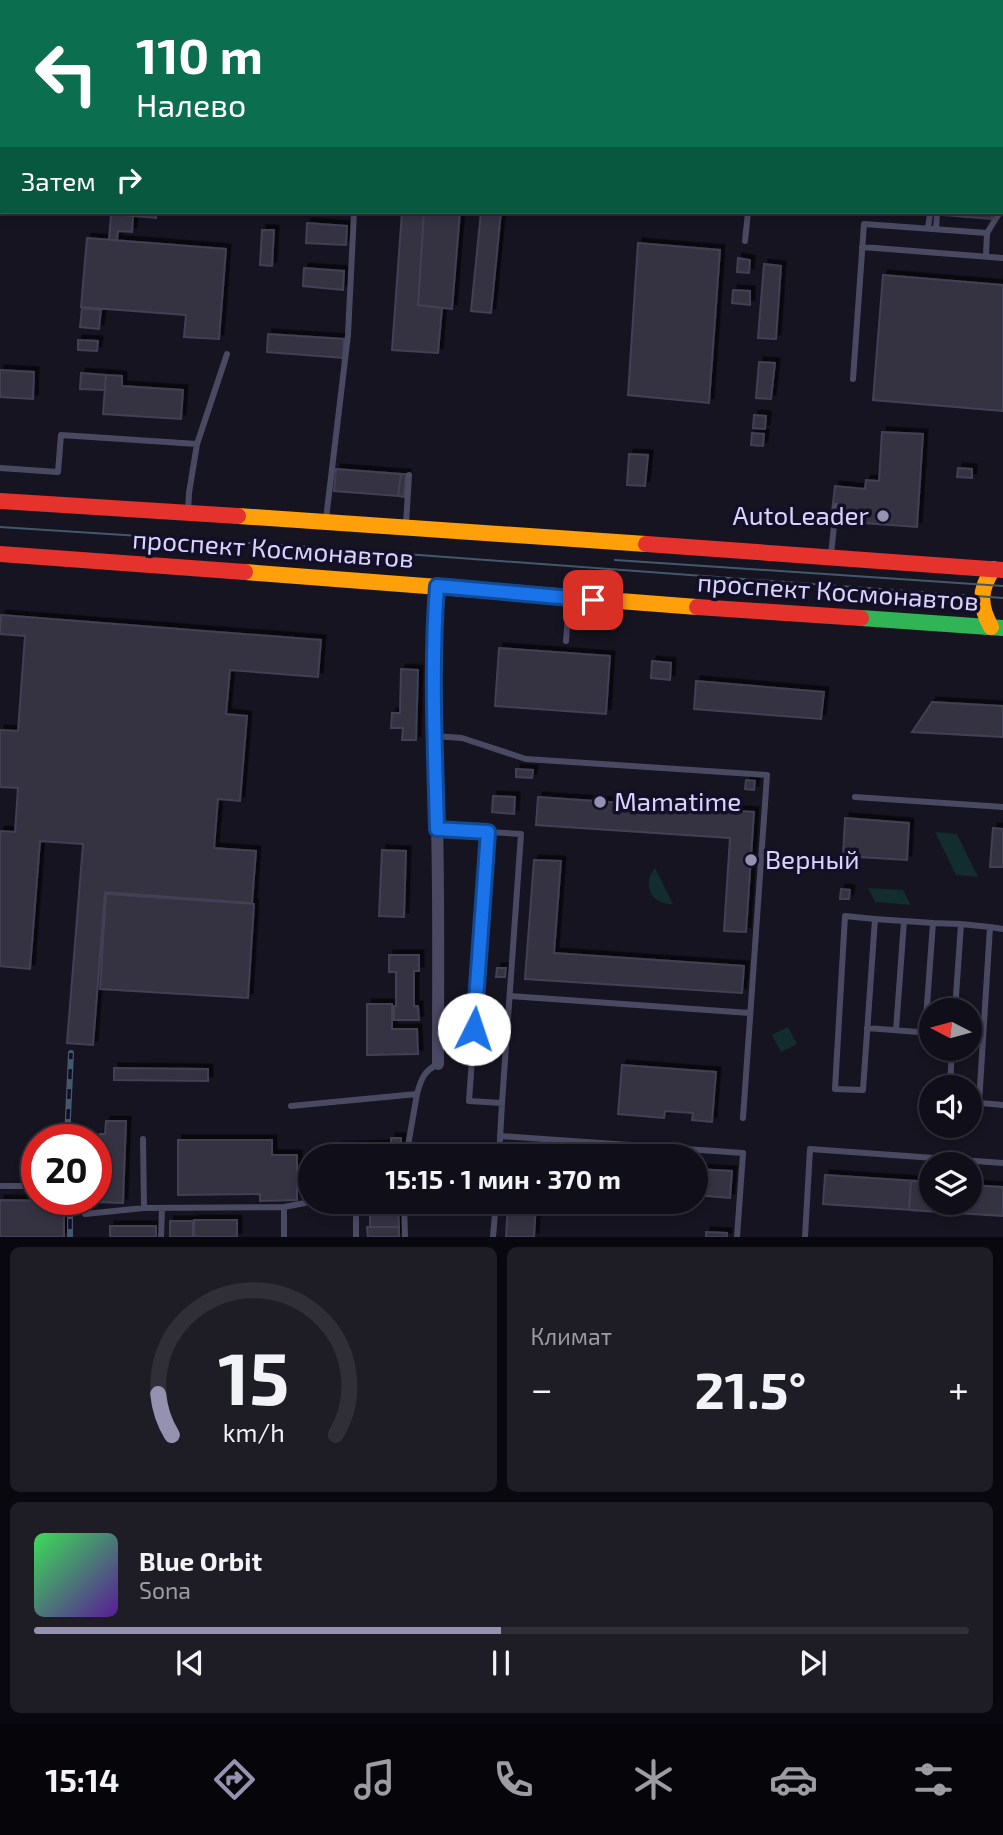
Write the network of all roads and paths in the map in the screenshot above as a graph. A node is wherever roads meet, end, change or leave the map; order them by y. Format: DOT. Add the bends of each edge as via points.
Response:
graph roads {
  1 [pos="355,214"];
  2 [pos="748,214"];
  3 [pos="933,214"];
  4 [pos="999,214"];
  5 [pos="932,229"];
  6 [pos="987,233"];
  7 [pos="746,241"];
  8 [pos="862,247"];
  9 [pos="985,256"];
  10 [pos="1003,258"];
  11 [pos="227,354"];
  12 [pos="853,379"];
  13 [pos="197,444"];
  14 [pos="0,468"];
  15 [pos="409,475"];
  16 [pos="0,501"];
  17 [pos="836,506"];
  18 [pos="188,512"];
  19 [pos="326,521"];
  20 [pos="405,526"];
  21 [pos="0,554"];
  22 [pos="831,557"];
  23 [pos="998,570"];
  24 [pos="437,586"];
  25 [pos="569,598"];
  26 [pos="997,627"];
  27 [pos="566,641"];
  28 [pos="435,736"];
  29 [pos="855,797"];
  30 [pos="1003,807"];
  31 [pos="437,829"];
  32 [pos="488,832"];
  33 [pos="875,919"];
  34 [pos="904,921"];
  35 [pos="933,923"];
  36 [pos="961,924"];
  37 [pos="990,927"];
  38 [pos="1003,929"];
  39 [pos="510,996"];
  40 [pos="930,998"];
  41 [pos="956,998"];
  42 [pos="750,1013"];
  43 [pos="867,1028"];
  44 [pos="896,1030"];
  45 [pos="919,1031"];
  46 [pos="438,1064"];
  47 [pos="981,1075"];
  48 [pos="417,1094"];
  49 [pos="502,1103"];
  50 [pos="982,1103"];
  51 [pos="1003,1105"];
  52 [pos="291,1107"];
  53 [pos="743,1118"];
  54 [pos="500,1136"];
  55 [pos="143,1139"];
  56 [pos="408,1144"];
  57 [pos="500,1144"];
  58 [pos="1003,1163"];
  59 [pos="0,1185"];
  60 [pos="21,1185"];
  61 [pos="298,1205"];
  62 [pos="144,1208"];
  63 [pos="162,1208"];
  64 [pos="284,1208"];
  65 [pos="112,1211"];
  66 [pos="356,1214"];
  67 [pos="404,1214"];
  68 [pos="495,1214"];
  69 [pos="161,1237"];
  70 [pos="284,1237"];
  71 [pos="356,1237"];
  72 [pos="405,1237"];
  73 [pos="493,1237"];
  74 [pos="737,1237"];
  75 [pos="805,1237"];
  1 -- 19 [label="lane" via="348,335"];
  2 -- 7 [label="lane"];
  3 -- 5 [label="lane"];
  4 -- 6 [label="lane"];
  5 -- 6 [label="lane"];
  5 -- 8 [label="lane" via="864,224"];
  6 -- 9 [label="lane"];
  8 -- 9 [label="lane"];
  8 -- 12 [label="lane"];
  9 -- 10 [label="lane"];
  11 -- 13 [label="lane"];
  13 -- 14 [label="lane" via="61,435 58,472"];
  13 -- 18 [label="lane"];
  15 -- 20 [label="lane"];
  16 -- 18 [label="main road, проспект Космонавтов"];
  17 -- 22 [label="lane"];
  18 -- 19 [label="main road, проспект Космонавтов"];
  19 -- 20 [label="main road, проспект Космонавтов"];
  20 -- 22 [label="main road, проспект Космонавтов"];
  21 -- 24 [label="main road, проспект Космонавтов"];
  22 -- 23 [label="main road, проспект Космонавтов"];
  23 -- 26 [label="main road" via="984,584 982,597 985,618"];
  24 -- 25 [label="main road, проспект Космонавтов"];
  24 -- 28 [label="street"];
  25 -- 26 [label="main road, проспект Космонавтов"];
  25 -- 27 [label="lane"];
  28 -- 31 [label="street"];
  28 -- 42 [label="lane" via="462,738 526,759 767,775"];
  29 -- 30 [label="lane"];
  31 -- 32 [label="lane"];
  31 -- 46 [label="street"];
  32 -- 39 [label="lane" via="521,834"];
  32 -- 49 [label="lane" via="470,1101"];
  33 -- 34 [label="lane"];
  33 -- 43 [label="lane"];
  33 -- 43 [label="lane" via="845,916 835,1088 863,1090"];
  34 -- 35 [label="lane"];
  34 -- 44 [label="lane"];
  35 -- 36 [label="lane"];
  35 -- 40 [label="lane"];
  36 -- 37 [label="lane"];
  36 -- 41 [label="lane"];
  37 -- 38 [label="lane"];
  37 -- 47 [label="lane"];
  39 -- 42 [label="lane"];
  39 -- 49 [label="lane"];
  42 -- 53 [label="lane"];
  43 -- 44 [label="lane"];
  44 -- 45 [label="lane"];
  46 -- 48 [label="lane" via="422,1076"];
  48 -- 52 [label="lane"];
  48 -- 56 [label="lane"];
  49 -- 54 [label="lane"];
  50 -- 51 [label="lane"];
  54 -- 57 [label="lane"];
  54 -- 74 [label="lane" via="743,1153"];
  55 -- 62 [label="lane"];
  58 -- 75 [label="lane" via="810,1149"];
  59 -- 60 [label="lane"];
  61 -- 64 [label="lane"];
  62 -- 63 [label="lane"];
  62 -- 65 [label="lane"];
  63 -- 64 [label="lane"];
  63 -- 69 [label="lane"];
  64 -- 70 [label="lane"];
  66 -- 71 [label="lane"];
  67 -- 72 [label="lane"];
  68 -- 73 [label="lane"];
}
